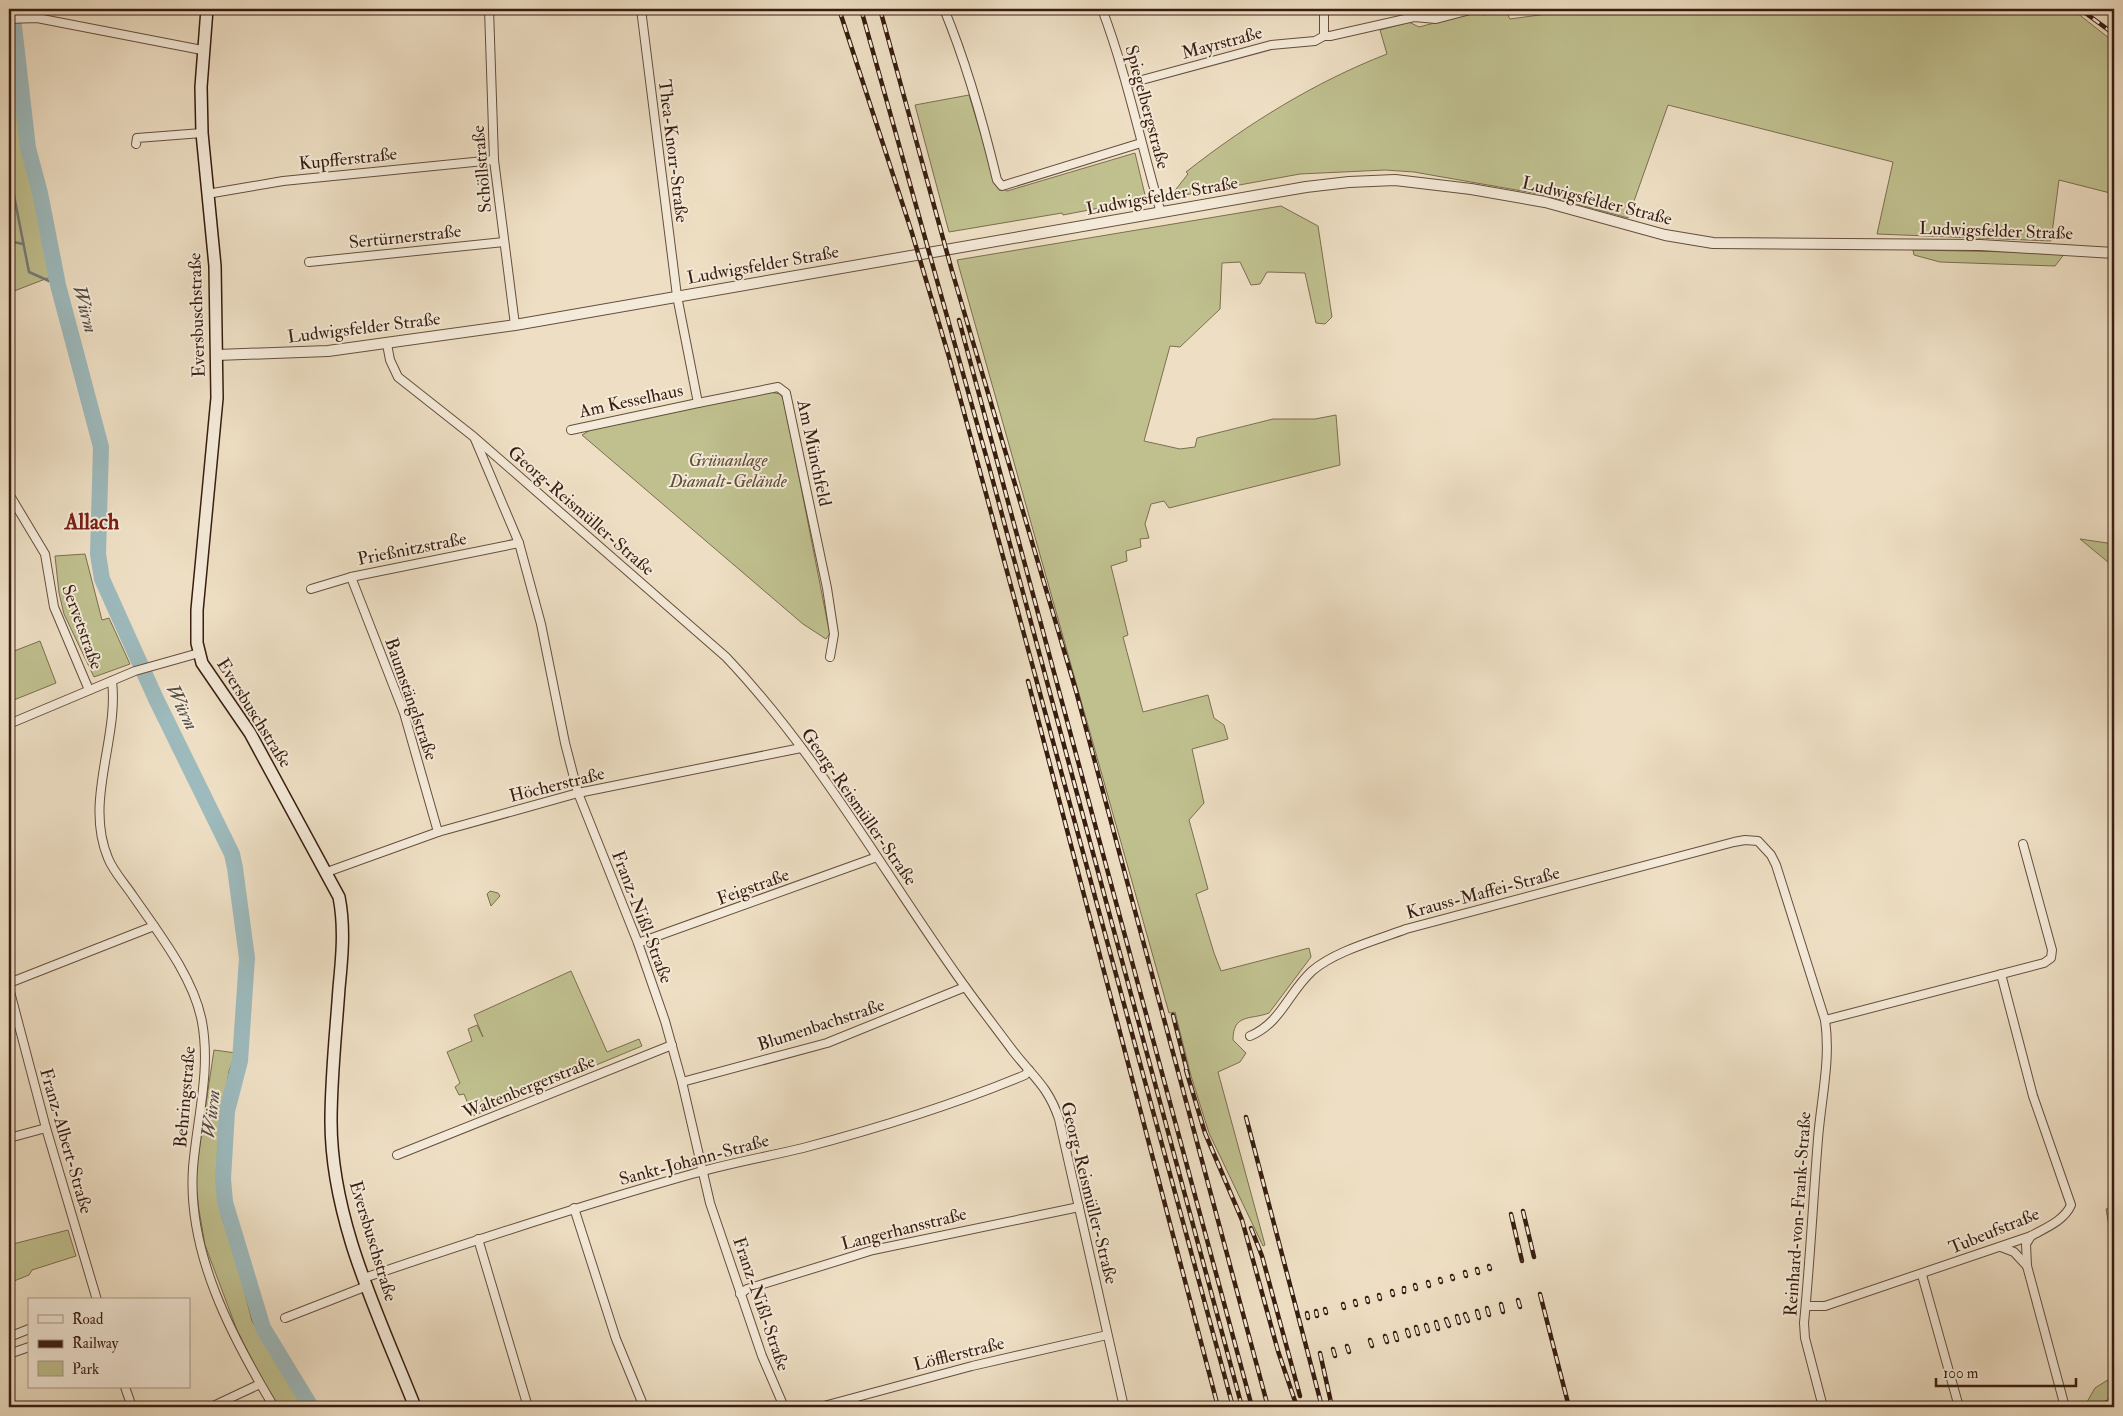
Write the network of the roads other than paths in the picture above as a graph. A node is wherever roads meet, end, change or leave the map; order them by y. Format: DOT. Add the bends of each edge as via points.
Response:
graph roads {
  1 [pos="207,9"];
  2 [pos="489,9"];
  3 [pos="640,9"];
  4 [pos="944,9"];
  5 [pos="1102,9"];
  6 [pos="1324,9"];
  7 [pos="1474,9"];
  8 [pos="9,19"];
  9 [pos="1324,36"];
  10 [pos="202,50"];
  11 [pos="1127,84"];
  12 [pos="202,133"];
  13 [pos="136,144"];
  14 [pos="1141,144"];
  15 [pos="494,160"];
  16 [pos="207,194"];
  17 [pos="1161,213"];
  18 [pos="504,242"];
  19 [pos="2114,253"];
  20 [pos="309,262"];
  21 [pos="677,296"];
  22 [pos="516,325"];
  23 [pos="387,344"];
  24 [pos="217,355"];
  25 [pos="698,403"];
  26 [pos="571,430"];
  27 [pos="474,437"];
  28 [pos="9,494"];
  29 [pos="519,543"];
  30 [pos="351,577"];
  31 [pos="311,589"];
  32 [pos="199,653"];
  33 [pos="830,657"];
  34 [pos="112,681"];
  35 [pos="89,690"];
  36 [pos="9,724"];
  37 [pos="801,748"];
  38 [pos="578,793"];
  39 [pos="438,832"];
  40 [pos="1758,841"];
  41 [pos="2023,844"];
  42 [pos="877,857"];
  43 [pos="327,872"];
  44 [pos="154,926"];
  45 [pos="638,944"];
  46 [pos="2001,974"];
  47 [pos="9,983"];
  48 [pos="965,986"];
  49 [pos="9,988"];
  50 [pos="1825,1020"];
  51 [pos="1250,1036"];
  52 [pos="672,1045"];
  53 [pos="1029,1070"];
  54 [pos="682,1082"];
  55 [pos="46,1128"];
  56 [pos="9,1138"];
  57 [pos="397,1155"];
  58 [pos="701,1171"];
  59 [pos="1079,1207"];
  60 [pos="574,1208"];
  61 [pos="2031,1236"];
  62 [pos="478,1239"];
  63 [pos="2001,1246"];
  64 [pos="2027,1266"];
  65 [pos="1922,1275"];
  66 [pos="365,1282"];
  67 [pos="740,1294"];
  68 [pos="96,1298"];
  69 [pos="1806,1306"];
  70 [pos="285,1318"];
  71 [pos="28,1329"];
  72 [pos="1107,1334"];
  73 [pos="9,1337"];
  74 [pos="28,1347"];
  75 [pos="9,1354"];
  76 [pos="260,1384"];
  77 [pos="125,1388"];
  78 [pos="2114,1402"];
  79 [pos="132,1407"];
  80 [pos="212,1407"];
  81 [pos="274,1407"];
  82 [pos="415,1407"];
  83 [pos="528,1407"];
  84 [pos="644,1407"];
  85 [pos="784,1407"];
  86 [pos="820,1407"];
  87 [pos="1124,1407"];
  88 [pos="1823,1407"];
  89 [pos="1959,1407"];
  90 [pos="2065,1407"];
  91 [pos="2103,1407"];
  1 -- 10 [label="main road, Eversbuschstraße"];
  2 -- 15 [label="street, Schöllstraße"];
  3 -- 21 [label="street, Thea-Knorr-Straße"];
  4 -- 14 [label="street" via="972,88 997,180 1002,186"];
  5 -- 11 [label="street, Spiegelbergstraße"];
  6 -- 9 [label="street"];
  7 -- 9 [label="street, Mayrstraße" via="1436,19 1414,17"];
  8 -- 10 [label="street" via="46,20"];
  9 -- 11 [label="street, Mayrstraße" via="1316,41 1271,45"];
  10 -- 12 [label="main road, Eversbuschstraße"];
  11 -- 14 [label="street, Spiegelbergstraße"];
  12 -- 13 [label="street" via="137,138"];
  12 -- 16 [label="main road, Eversbuschstraße"];
  14 -- 17 [label="street, Spiegelbergstraße"];
  15 -- 16 [label="street, Kupfferstraße" via="283,181"];
  15 -- 18 [label="street, Schöllstraße"];
  16 -- 24 [label="main road, Eversbuschstraße" via="216,266"];
  17 -- 19 [label="street, Ludwigsfelder Straße" via="1306,187 1395,180 1546,202 1664,235 1713,243 1980,245"];
  17 -- 21 [label="street, Ludwigsfelder Straße"];
  18 -- 20 [label="street, Sertürnerstraße"];
  18 -- 22 [label="street, Schöllstraße"];
  21 -- 22 [label="street, Ludwigsfelder Straße"];
  21 -- 25 [label="street"];
  22 -- 23 [label="street, Ludwigsfelder Straße"];
  23 -- 24 [label="street, Ludwigsfelder Straße" via="328,352"];
  23 -- 27 [label="street, Georg-Reismüller-Straße" via="398,377"];
  24 -- 32 [label="main road, Eversbuschstraße" via="215,430 197,610"];
  25 -- 26 [label="street, Am Kesselhaus"];
  25 -- 33 [label="street, Am Münchfeld" via="778,387 786,393 827,588 834,634"];
  27 -- 29 [label="street, Franz-Nißl-Straße"];
  27 -- 37 [label="street, Georg-Reismüller-Straße" via="726,656"];
  28 -- 35 [label="street, Servetstraße" via="45,554 54,607"];
  29 -- 30 [label="street, Prießnitzstraße"];
  29 -- 38 [label="street, Franz-Nißl-Straße" via="541,624"];
  30 -- 31 [label="street, Prießnitzstraße"];
  30 -- 39 [label="street, Baumstänglstraße" via="404,713"];
  32 -- 34 [label="street" via="149,666"];
  32 -- 43 [label="main road, Eversbuschstraße" via="207,672 250,733"];
  34 -- 35 [label="street"];
  34 -- 44 [label="street, Behringstraße" via="112,719 99,822 108,858"];
  35 -- 36 [label="street"];
  37 -- 38 [label="street, Höcherstraße"];
  37 -- 42 [label="street, Georg-Reismüller-Straße"];
  38 -- 39 [label="street, Höcherstraße"];
  38 -- 45 [label="street, Franz-Nißl-Straße"];
  39 -- 43 [label="street, Höcherstraße"];
  40 -- 50 [label="street, Reinhard-von-Frank-Straße" via="1771,854 1776,865"];
  40 -- 51 [label="street, Krauss-Maffei-Straße" via="1734,842 1406,929 1364,945 1314,969 1300,983 1272,1024"];
  41 -- 46 [label="street" via="2052,950 2044,963"];
  42 -- 45 [label="street, Feigstraße"];
  42 -- 48 [label="street, Georg-Reismüller-Straße"];
  43 -- 66 [label="main road, Eversbuschstraße" via="342,910 331,1122 334,1160 339,1198"];
  44 -- 47 [label="street"];
  44 -- 76 [label="street, Behringstraße" via="195,998 206,1050 193,1169 192,1205 197,1234 222,1304"];
  45 -- 52 [label="street, Franz-Nißl-Straße"];
  46 -- 50 [label="street"];
  46 -- 61 [label="street, Tubeufstraße" via="2033,1096 2070,1206 2061,1219"];
  48 -- 53 [label="street, Georg-Reismüller-Straße"];
  48 -- 54 [label="street, Blumenbachstraße" via="827,1043"];
  49 -- 55 [label="street, Franz-Albert-Straße"];
  50 -- 69 [label="street, Reinhard-von-Frank-Straße" via="1827,1066 1818,1139"];
  52 -- 54 [label="street, Franz-Nißl-Straße"];
  52 -- 57 [label="street, Waltenbergerstraße"];
  53 -- 58 [label="street, Sankt-Johann-Straße" via="961,1101 911,1118 803,1148"];
  53 -- 59 [label="street, Georg-Reismüller-Straße" via="1052,1099"];
  54 -- 58 [label="street, Franz-Nißl-Straße"];
  55 -- 56 [label="street"];
  55 -- 68 [label="street, Franz-Albert-Straße"];
  58 -- 60 [label="street, Sankt-Johann-Straße"];
  58 -- 67 [label="street, Franz-Nißl-Straße"];
  59 -- 67 [label="street, Langerhansstraße" via="873,1250 747,1289"];
  59 -- 72 [label="street, Georg-Reismüller-Straße"];
  60 -- 62 [label="street, Sankt-Johann-Straße"];
  60 -- 84 [label="street" via="616,1339"];
  61 -- 63 [label="street, Tubeufstraße"];
  61 -- 64 [label="street" via="2026,1244"];
  62 -- 66 [label="street, Sankt-Johann-Straße"];
  62 -- 83 [label="street"];
  63 -- 64 [label="street" via="2014,1252"];
  63 -- 65 [label="street, Tubeufstraße"];
  64 -- 90 [label="street"];
  65 -- 69 [label="street, Tubeufstraße" via="1826,1306"];
  65 -- 89 [label="street"];
  66 -- 70 [label="street, Sankt-Johann-Straße"];
  66 -- 82 [label="main road, Eversbuschstraße"];
  67 -- 85 [label="street, Franz-Nißl-Straße"];
  69 -- 88 [label="street, Reinhard-von-Frank-Straße" via="1805,1338"];
  71 -- 73 [label="street"];
  72 -- 86 [label="street, Löfflerstraße"];
  72 -- 87 [label="street, Georg-Reismüller-Straße"];
  74 -- 75 [label="street"];
  76 -- 80 [label="street"];
  76 -- 81 [label="street, Behringstraße"];
  77 -- 79 [label="street"];
  78 -- 91 [label="street"];
}
